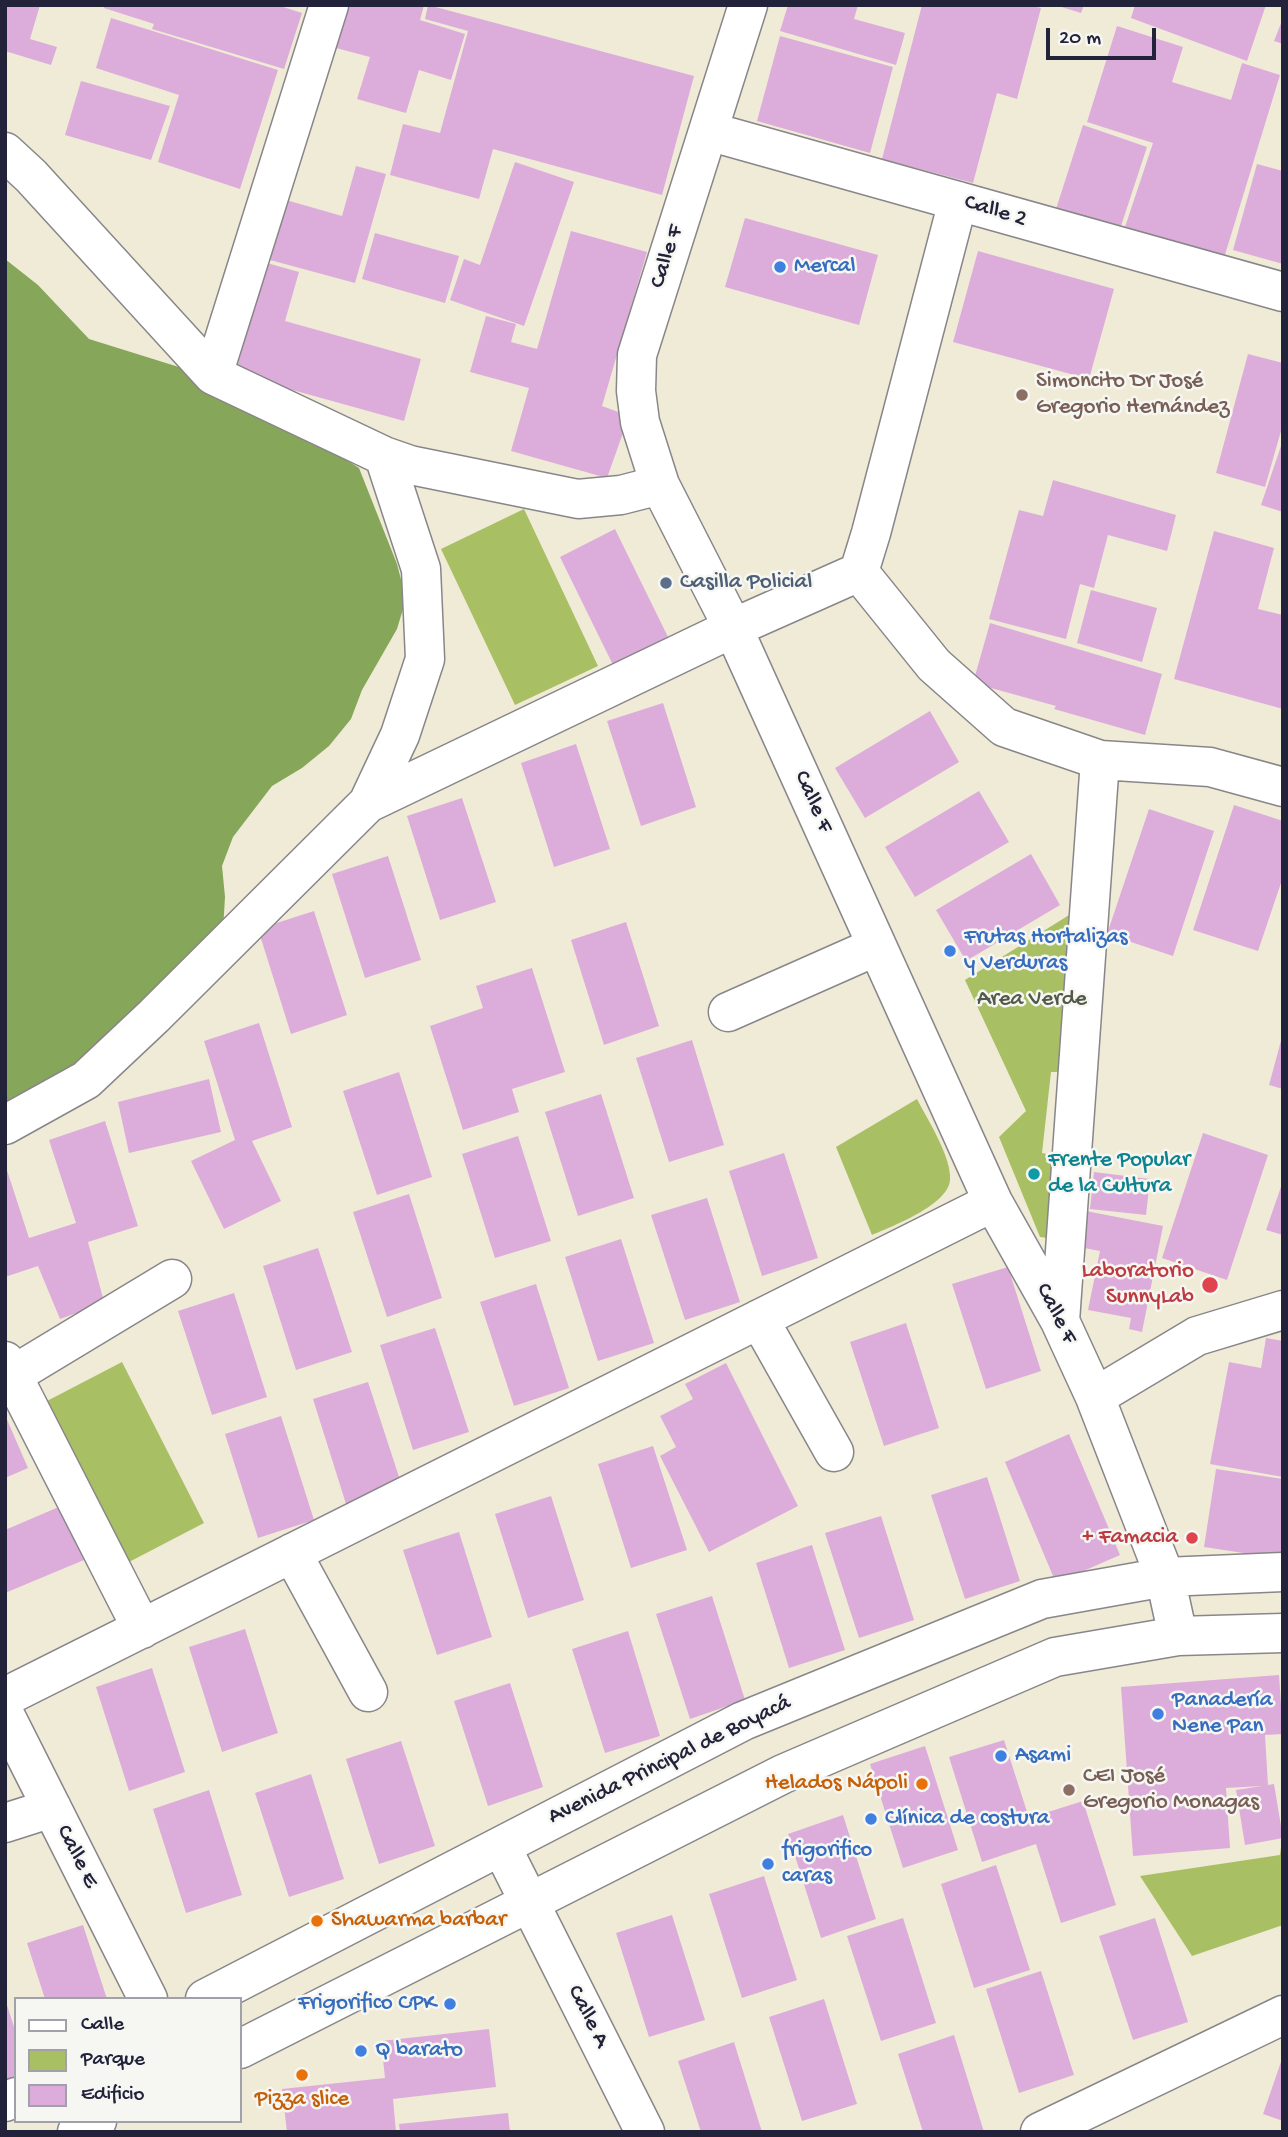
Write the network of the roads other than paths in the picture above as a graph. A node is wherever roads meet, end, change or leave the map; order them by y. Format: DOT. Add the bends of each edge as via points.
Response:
graph roads {
  1 [pos="329,5"];
  2 [pos="748,5"];
  3 [pos="708,131"];
  4 [pos="5,152"];
  5 [pos="958,201"];
  6 [pos="1283,292"];
  7 [pos="212,375"];
  8 [pos="384,456"];
  9 [pos="660,485"];
  10 [pos="859,572"];
  11 [pos="733,628"];
  12 [pos="1100,760"];
  13 [pos="1283,787"];
  14 [pos="368,803"];
  15 [pos="877,946"];
  16 [pos="727,1012"];
  17 [pos="5,1125"];
  18 [pos="993,1202"];
  19 [pos="172,1279"];
  20 [pos="1283,1310"];
  21 [pos="759,1319"];
  22 [pos="1060,1321"];
  23 [pos="9,1368"];
  24 [pos="1095,1397"];
  25 [pos="834,1451"];
  26 [pos="292,1553"];
  27 [pos="1283,1572"];
  28 [pos="1165,1577"];
  29 [pos="142,1629"];
  30 [pos="1283,1633"];
  31 [pos="1178,1636"];
  32 [pos="368,1692"];
  33 [pos="5,1698"];
  34 [pos="5,1715"];
  35 [pos="52,1808"];
  36 [pos="5,1823"];
  37 [pos="501,1846"];
  38 [pos="529,1902"];
  39 [pos="147,1997"];
  40 [pos="209,1997"];
  41 [pos="1283,2015"];
  42 [pos="242,2048"];
  43 [pos="93,2123"];
  44 [pos="76,2132"];
  45 [pos="645,2132"];
  46 [pos="1040,2132"];
  1 -- 7 [label="street"];
  2 -- 3 [label="street, Calle F"];
  3 -- 5 [label="street, Calle 2"];
  3 -- 9 [label="street, Calle F" via="637,355 640,422"];
  4 -- 7 [label="street"];
  5 -- 6 [label="street, Calle 2"];
  5 -- 10 [label="street"];
  7 -- 8 [label="street"];
  8 -- 9 [label="street" via="578,499"];
  8 -- 14 [label="street" via="421,569 425,659 400,734"];
  9 -- 11 [label="street, Calle F"];
  10 -- 11 [label="street"];
  10 -- 12 [label="street" via="934,666 1004,727"];
  11 -- 14 [label="street"];
  11 -- 15 [label="street, Calle F"];
  12 -- 13 [label="street" via="1210,767"];
  12 -- 22 [label="street"];
  14 -- 17 [label="street" via="86,1080"];
  15 -- 16 [label="street"];
  15 -- 18 [label="street, Calle F"];
  18 -- 21 [label="street"];
  18 -- 22 [label="street, Calle F"];
  19 -- 23 [label="street"];
  20 -- 24 [label="street" via="1197,1336"];
  21 -- 25 [label="street"];
  21 -- 26 [label="street"];
  22 -- 24 [label="street, Calle F"];
  23 -- 29 [label="street"];
  24 -- 28 [label="street, Calle F"];
  26 -- 29 [label="street"];
  26 -- 32 [label="street"];
  27 -- 28 [label="street, Avenida Principal de Boyacá"];
  28 -- 31 [label="street, Calle F"];
  28 -- 37 [label="street, Avenida Principal de Boyacá" via="1042,1599 743,1721"];
  29 -- 33 [label="street"];
  30 -- 31 [label="street"];
  31 -- 38 [label="street" via="1055,1657 783,1774"];
  34 -- 35 [label="street, Calle E"];
  35 -- 36 [label="street"];
  35 -- 39 [label="street, Calle E"];
  37 -- 38 [label="street, Calle A"];
  37 -- 40 [label="street, Avenida Principal de Boyacá"];
  38 -- 42 [label="street"];
  38 -- 45 [label="street, Calle A"];
  41 -- 46 [label="street"];
  43 -- 44 [label="street"];
}
